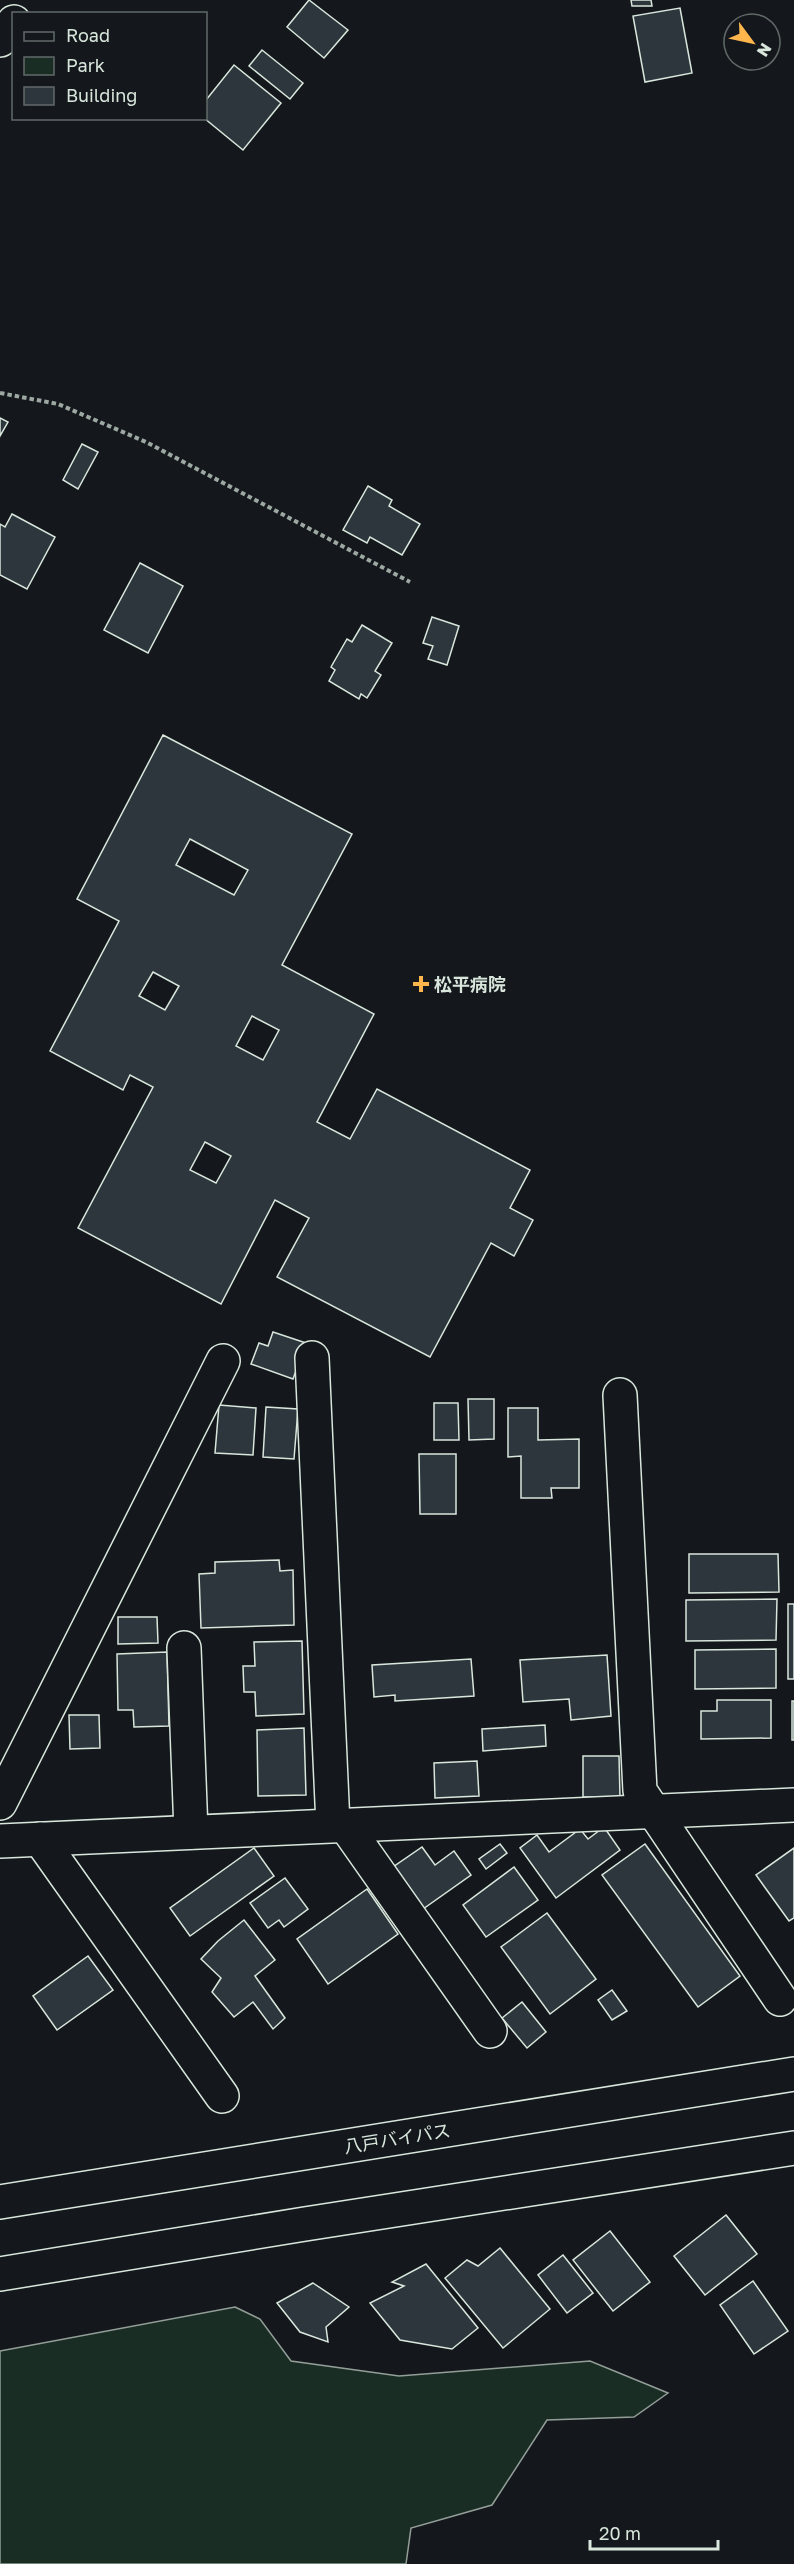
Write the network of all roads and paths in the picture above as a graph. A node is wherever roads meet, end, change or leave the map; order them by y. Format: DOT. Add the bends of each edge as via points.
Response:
graph roads {
  1 [pos="12,24"];
  2 [pos="0,40"];
  3 [pos="0,393"];
  4 [pos="410,582"];
  5 [pos="312,1358"];
  6 [pos="223,1361"];
  7 [pos="620,1395"];
  8 [pos="184,1648"];
  9 [pos="0,1803"];
  10 [pos="794,1805"];
  11 [pos="654,1811"];
  12 [pos="339,1825"];
  13 [pos="190,1832"];
  14 [pos="40,1839"];
  15 [pos="0,1841"];
  16 [pos="780,1999"];
  17 [pos="490,2031"];
  18 [pos="794,2074"];
  19 [pos="222,2096"];
  20 [pos="794,2148"];
  21 [pos="0,2202"];
  22 [pos="0,2274"];
  1 -- 2 [label="main road"];
  3 -- 4 [label="path" via="58,404 146,442"];
  5 -- 12 [label="main road"];
  6 -- 9 [label="main road"];
  7 -- 11 [label="main road" via="640,1791"];
  8 -- 13 [label="main road"];
  10 -- 11 [label="main road"];
  11 -- 12 [label="main road"];
  11 -- 16 [label="main road"];
  12 -- 13 [label="main road"];
  12 -- 17 [label="main road"];
  13 -- 14 [label="main road"];
  14 -- 15 [label="main road"];
  14 -- 19 [label="main road"];
  18 -- 21 [label="main road, 八戸バイパス"];
  20 -- 22 [label="main road"];
}
